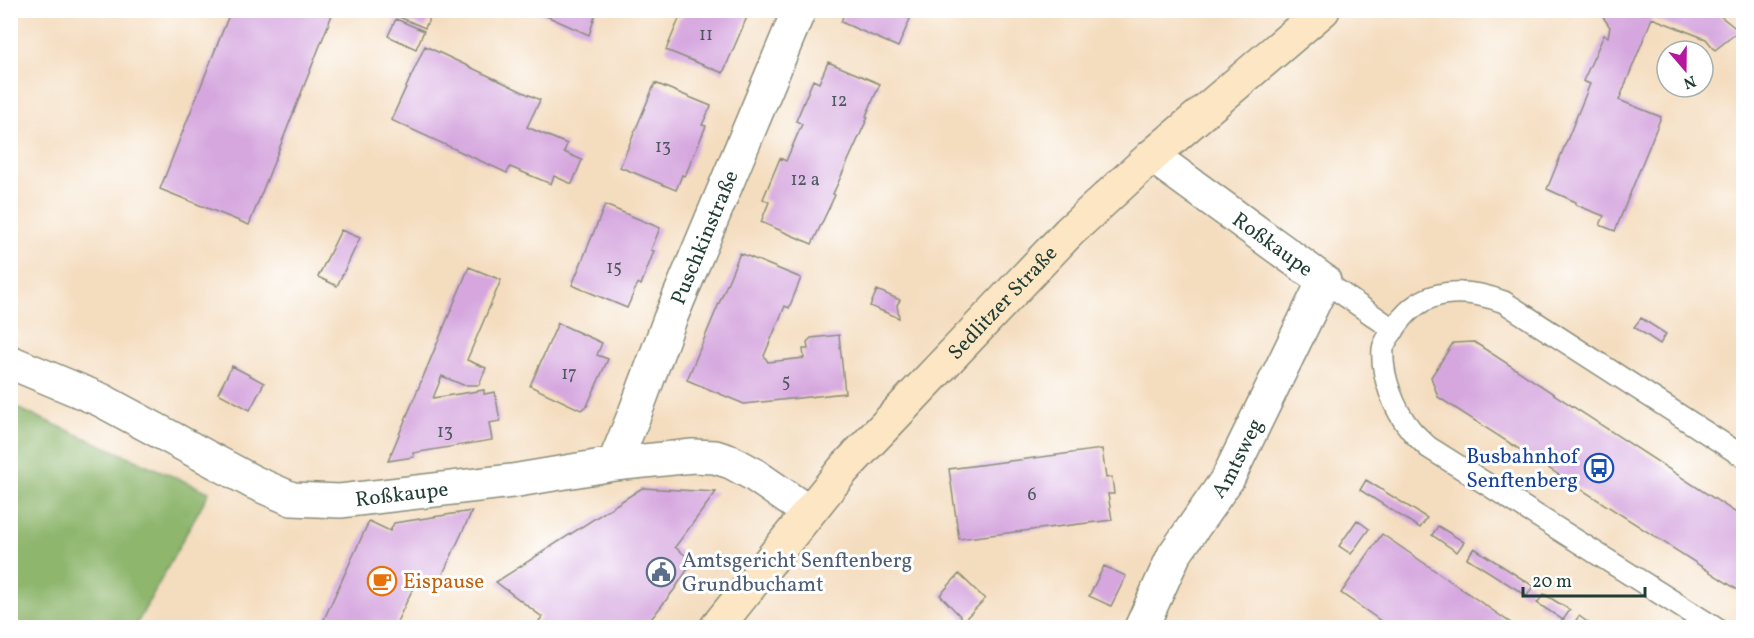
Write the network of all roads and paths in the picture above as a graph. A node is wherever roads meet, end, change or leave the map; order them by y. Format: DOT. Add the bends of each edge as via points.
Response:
graph roads {
  1 [pos="799,10"];
  2 [pos="1323,10"];
  3 [pos="1152,156"];
  4 [pos="1324,281"];
  5 [pos="1394,330"];
  6 [pos="10,362"];
  7 [pos="1743,457"];
  8 [pos="614,464"];
  9 [pos="808,512"];
  10 [pos="716,627"];
  11 [pos="1141,627"];
  12 [pos="1715,627"];
  1 -- 8 [label="street, Puschkinstraße"];
  2 -- 3 [label="main road, Sedlitzer Straße"];
  3 -- 4 [label="street, Roßkaupe"];
  3 -- 9 [label="main road, Sedlitzer Straße" via="1069,232 843,470"];
  4 -- 5 [label="lane, Roßkaupe"];
  4 -- 11 [label="street, Amtsweg" via="1228,477 1174,555"];
  5 -- 7 [label="lane" via="1406,312 1430,297 1455,292 1486,295 1504,302"];
  5 -- 12 [label="lane" via="1383,347 1390,392 1411,430 1428,447"];
  6 -- 8 [label="street, Roßkaupe" via="101,400 292,499 340,501 512,481"];
  8 -- 9 [label="street, Roßkaupe" via="715,457 753,474"];
  9 -- 10 [label="main road, Sedlitzer Straße"];
}
